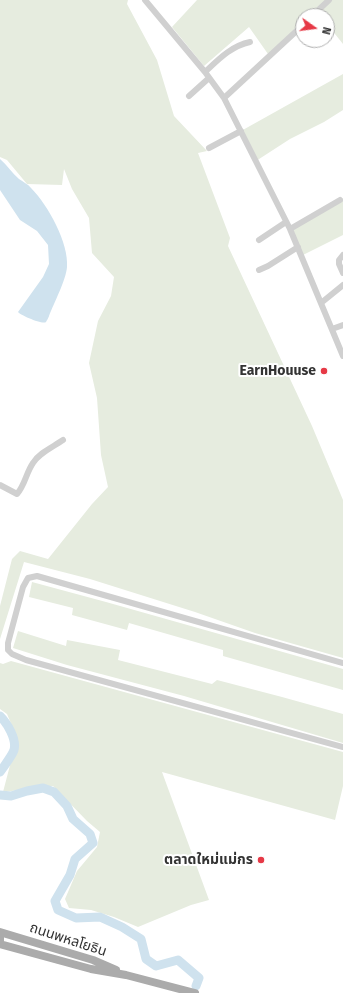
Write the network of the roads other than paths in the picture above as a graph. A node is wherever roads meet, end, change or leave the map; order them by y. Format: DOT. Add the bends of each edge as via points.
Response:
graph roads {
  1 [pos="145,0"];
  2 [pos="329,0"];
  3 [pos="320,8"];
  4 [pos="295,32"];
  5 [pos="250,42"];
  6 [pos="207,75"];
  7 [pos="189,96"];
  8 [pos="224,98"];
  9 [pos="241,131"];
  10 [pos="209,148"];
  11 [pos="340,200"];
  12 [pos="286,222"];
  13 [pos="290,229"];
  14 [pos="259,240"];
  15 [pos="298,247"];
  16 [pos="343,255"];
  17 [pos="259,270"];
  18 [pos="343,273"];
  19 [pos="343,285"];
  20 [pos="321,303"];
  21 [pos="343,325"];
  22 [pos="332,329"];
  23 [pos="343,356"];
  24 [pos="63,440"];
  25 [pos="0,485"];
  26 [pos="343,663"];
  27 [pos="343,747"];
  28 [pos="0,932"];
  29 [pos="0,943"];
  30 [pos="126,974"];
  31 [pos="195,993"];
  1 -- 6 [label="street"];
  2 -- 3 [label="street"];
  4 -- 8 [label="street"];
  5 -- 6 [label="street" via="240,44 223,56"];
  6 -- 7 [label="street"];
  6 -- 8 [label="street"];
  8 -- 9 [label="street"];
  9 -- 10 [label="street"];
  9 -- 12 [label="street"];
  11 -- 13 [label="street"];
  12 -- 13 [label="street"];
  12 -- 14 [label="street"];
  13 -- 15 [label="street"];
  15 -- 17 [label="street"];
  15 -- 20 [label="street"];
  16 -- 18 [label="street" via="339,264"];
  19 -- 20 [label="street"];
  20 -- 22 [label="street"];
  21 -- 22 [label="street"];
  22 -- 23 [label="street"];
  24 -- 25 [label="street" via="32,463 17,494"];
  26 -- 27 [label="street" via="37,576 28,578 24,587 8,643 8,650 12,654 26,660"];
  28 -- 29 [label="main road"];
  28 -- 30 [label="main road, ถนนพหลโยธิน" via="93,960"];
  29 -- 30 [label="main road, ถนนพหลโยธิน" via="91,969"];
  30 -- 31 [label="main road, ถนนพหลโยธิน"];
}
